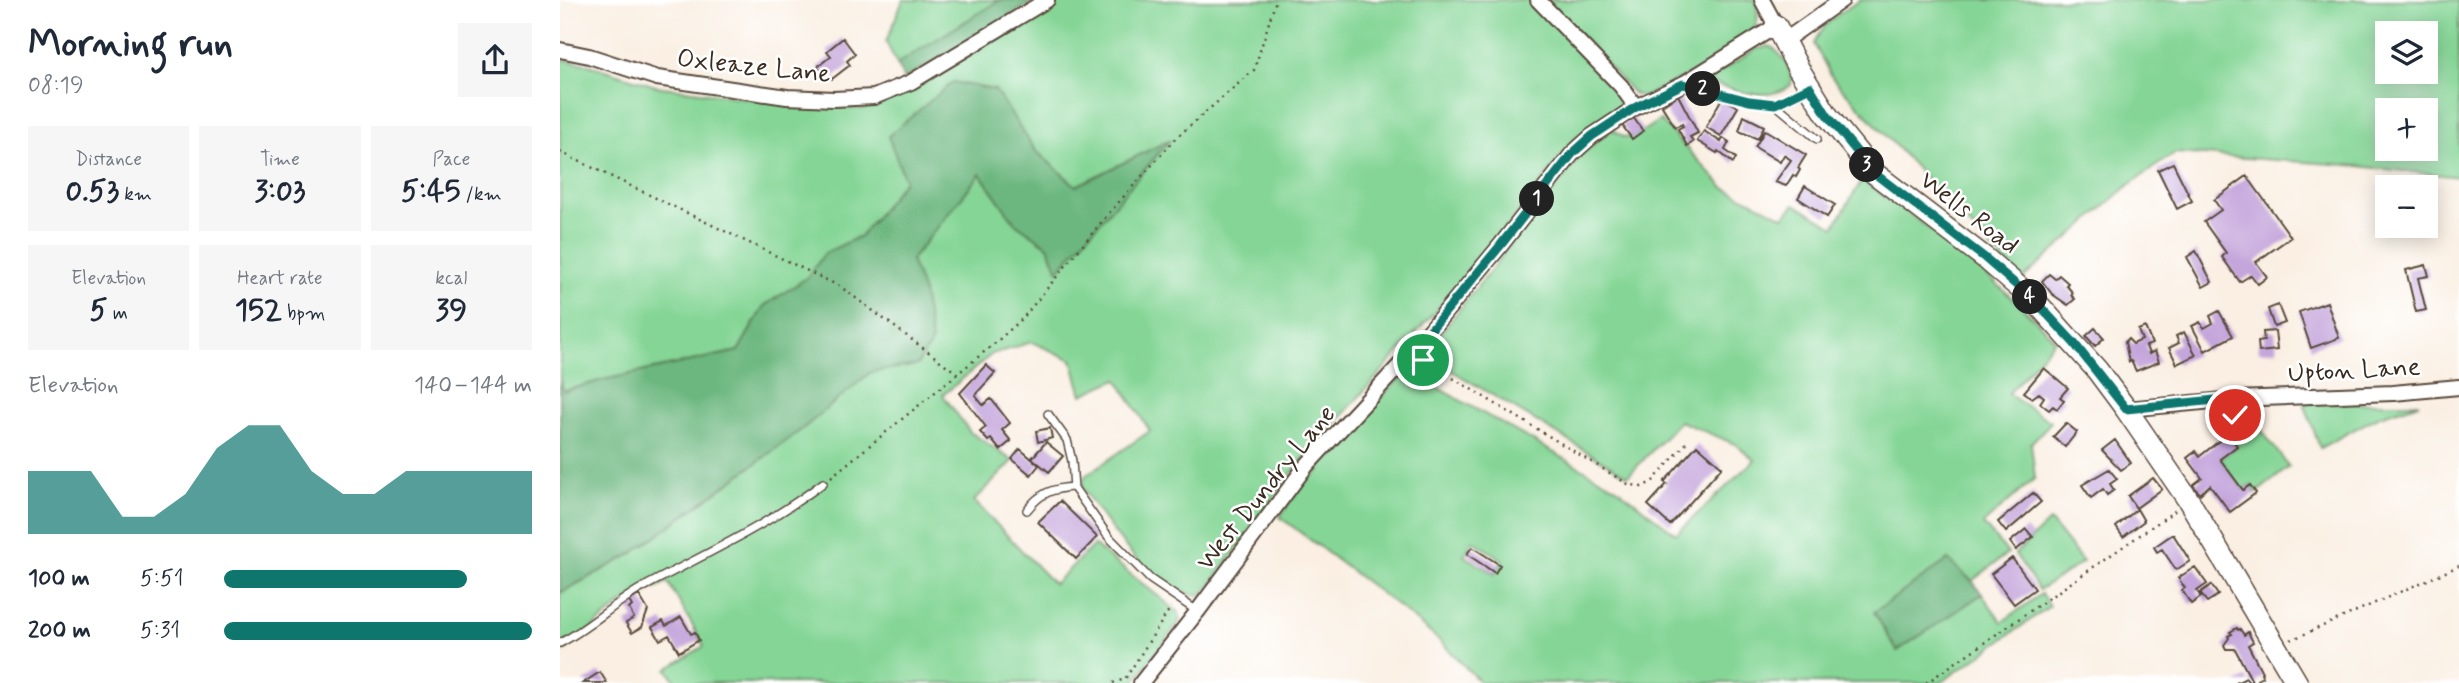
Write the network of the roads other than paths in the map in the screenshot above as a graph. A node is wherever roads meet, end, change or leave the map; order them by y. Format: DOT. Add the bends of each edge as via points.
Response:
graph roads {
  1 [pos="1046,0"];
  2 [pos="1538,0"];
  3 [pos="1762,0"];
  4 [pos="1842,0"];
  5 [pos="1780,33"];
  6 [pos="560,50"];
  7 [pos="1683,84"];
  8 [pos="1810,87"];
  9 [pos="1775,104"];
  10 [pos="1636,107"];
  11 [pos="1817,139"];
  12 [pos="2459,387"];
  13 [pos="2235,398"];
  14 [pos="2126,409"];
  15 [pos="1048,414"];
  16 [pos="2235,415"];
  17 [pos="823,483"];
  18 [pos="1074,487"];
  19 [pos="1027,510"];
  20 [pos="1197,612"];
  21 [pos="560,635"];
  22 [pos="575,636"];
  23 [pos="560,643"];
  24 [pos="1141,683"];
  25 [pos="2297,683"];
  1 -- 6 [label="street, Oxleaze Lane" via="911,82 874,97 788,97 657,78"];
  2 -- 10 [label="street"];
  3 -- 5 [label="street"];
  4 -- 5 [label="street, West Dundry Lane"];
  5 -- 7 [label="street, West Dundry Lane"];
  5 -- 8 [label="street, Wells Road"];
  7 -- 9 [label="lane"];
  7 -- 10 [label="street, West Dundry Lane"];
  8 -- 9 [label="lane"];
  8 -- 14 [label="street, Wells Road" via="1874,173 2036,302"];
  9 -- 11 [label="lane"];
  10 -- 20 [label="street, West Dundry Lane" via="1572,154 1413,351 1306,466"];
  12 -- 13 [label="street, Upton Lane"];
  13 -- 14 [label="street, Upton Lane"];
  13 -- 16 [label="lane"];
  14 -- 25 [label="street, Wells Road" via="2189,501"];
  15 -- 18 [label="lane" via="1066,440"];
  17 -- 22 [label="lane" via="788,510 638,590"];
  18 -- 19 [label="lane" via="1056,488"];
  18 -- 20 [label="lane" via="1108,536 1150,579"];
  20 -- 24 [label="street, West Dundry Lane"];
  21 -- 22 [label="lane"];
  22 -- 23 [label="lane"];
}
